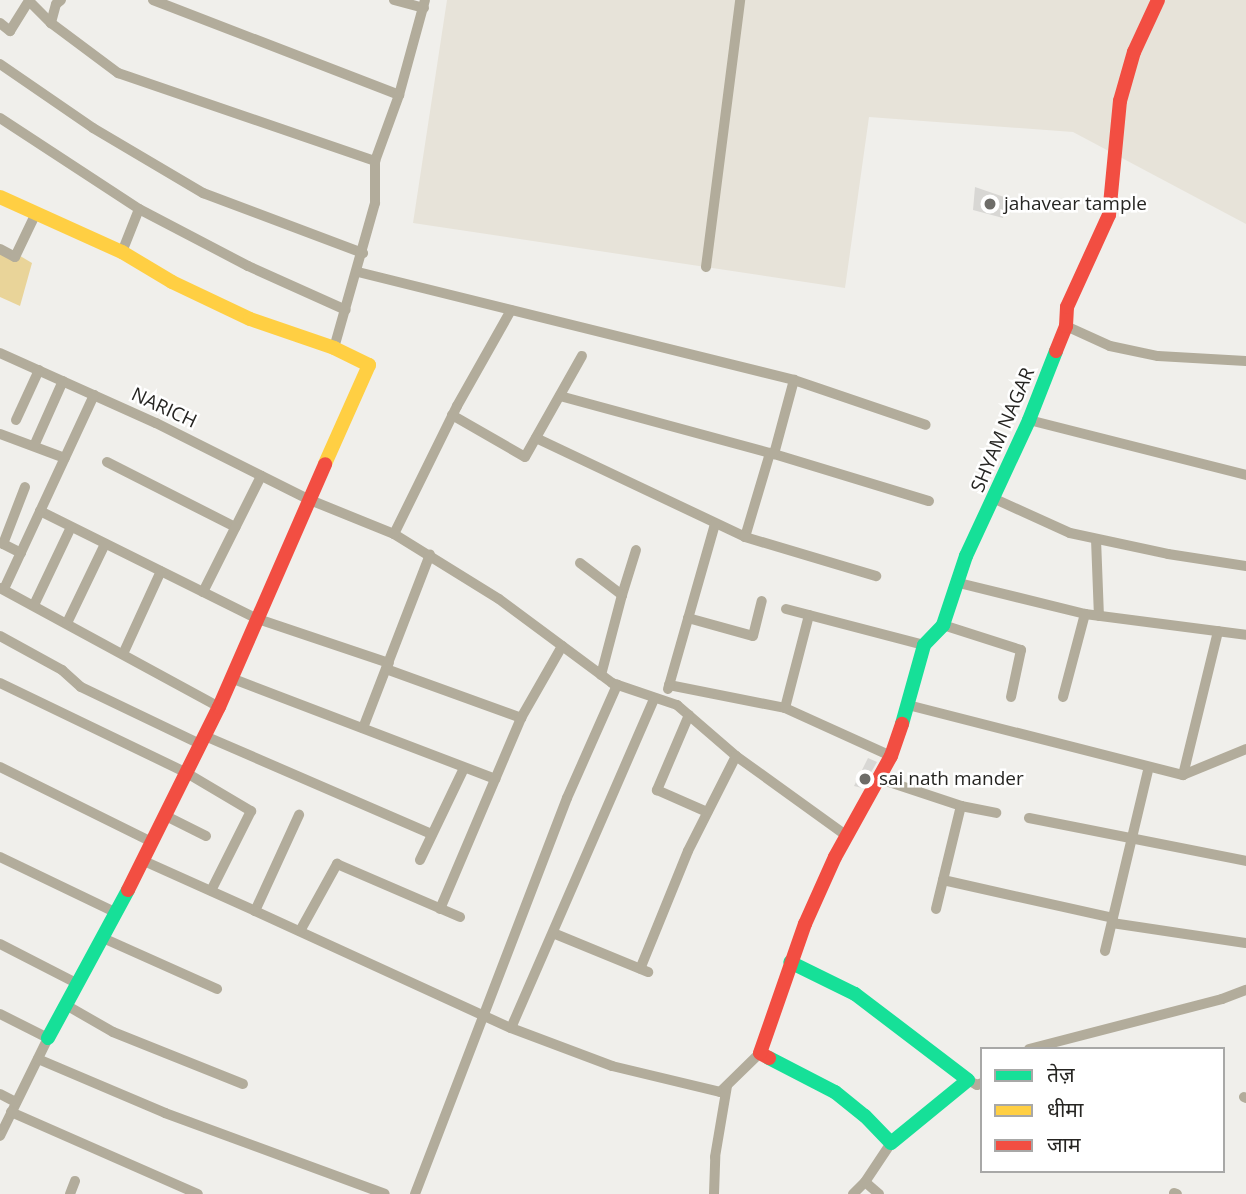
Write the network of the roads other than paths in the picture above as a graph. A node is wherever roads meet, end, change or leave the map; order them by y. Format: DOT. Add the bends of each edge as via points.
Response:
graph roads {
  1 [pos="61,0"];
  2 [pos="153,0"];
  3 [pos="394,0"];
  4 [pos="740,0"];
  5 [pos="1158,0"];
  6 [pos="424,4"];
  7 [pos="0,23"];
  8 [pos="51,23"];
  9 [pos="0,65"];
  10 [pos="399,95"];
  11 [pos="0,118"];
  12 [pos="375,162"];
  13 [pos="0,197"];
  14 [pos="139,209"];
  15 [pos="35,215"];
  16 [pos="0,249"];
  17 [pos="122,252"];
  18 [pos="363,253"];
  19 [pos="706,267"];
  20 [pos="358,272"];
  21 [pos="346,310"];
  22 [pos="511,310"];
  23 [pos="1066,326"];
  24 [pos="334,348"];
  25 [pos="0,353"];
  26 [pos="582,356"];
  27 [pos="1246,361"];
  28 [pos="39,370"];
  29 [pos="794,380"];
  30 [pos="62,381"];
  31 [pos="94,395"];
  32 [pos="560,396"];
  33 [pos="452,415"];
  34 [pos="16,420"];
  35 [pos="1029,420"];
  36 [pos="926,425"];
  37 [pos="0,434"];
  38 [pos="536,438"];
  39 [pos="34,446"];
  40 [pos="772,454"];
  41 [pos="65,458"];
  42 [pos="107,462"];
  43 [pos="1246,475"];
  44 [pos="261,476"];
  45 [pos="25,486"];
  46 [pos="995,499"];
  47 [pos="310,500"];
  48 [pos="929,501"];
  49 [pos="40,511"];
  50 [pos="715,524"];
  51 [pos="71,527"];
  52 [pos="235,527"];
  53 [pos="394,534"];
  54 [pos="745,537"];
  55 [pos="1096,539"];
  56 [pos="105,544"];
  57 [pos="636,550"];
  58 [pos="20,553"];
  59 [pos="429,554"];
  60 [pos="580,563"];
  61 [pos="1246,566"];
  62 [pos="161,571"];
  63 [pos="876,576"];
  64 [pos="959,583"];
  65 [pos="2,588"];
  66 [pos="203,592"];
  67 [pos="622,595"];
  68 [pos="762,601"];
  69 [pos="34,605"];
  70 [pos="786,609"];
  71 [pos="1084,614"];
  72 [pos="809,615"];
  73 [pos="1099,616"];
  74 [pos="688,618"];
  75 [pos="258,619"];
  76 [pos="67,623"];
  77 [pos="943,625"];
  78 [pos="1218,631"];
  79 [pos="1246,635"];
  80 [pos="0,636"];
  81 [pos="923,645"];
  82 [pos="562,646"];
  83 [pos="123,654"];
  84 [pos="388,666"];
  85 [pos="601,674"];
  86 [pos="231,678"];
  87 [pos="0,683"];
  88 [pos="617,685"];
  89 [pos="669,685"];
  90 [pos="1011,697"];
  91 [pos="1063,697"];
  92 [pos="659,701"];
  93 [pos="908,705"];
  94 [pos="219,707"];
  95 [pos="785,708"];
  96 [pos="689,715"];
  97 [pos="521,718"];
  98 [pos="363,728"];
  99 [pos="203,740"];
  100 [pos="1246,749"];
  101 [pos="736,756"];
  102 [pos="891,757"];
  103 [pos="0,767"];
  104 [pos="1149,767"];
  105 [pos="464,768"];
  106 [pos="185,772"];
  107 [pos="1183,775"];
  108 [pos="877,778"];
  109 [pos="495,779"];
  110 [pos="961,806"];
  111 [pos="707,812"];
  112 [pos="996,813"];
  113 [pos="164,815"];
  114 [pos="299,816"];
  115 [pos="1029,818"];
  116 [pos="432,834"];
  117 [pos="206,835"];
  118 [pos="847,836"];
  119 [pos="1132,838"];
  120 [pos="152,842"];
  121 [pos="0,857"];
  122 [pos="419,860"];
  123 [pos="144,861"];
  124 [pos="1246,861"];
  125 [pos="943,880"];
  126 [pos="211,891"];
  127 [pos="440,909"];
  128 [pos="936,909"];
  129 [pos="255,911"];
  130 [pos="117,913"];
  131 [pos="460,917"];
  132 [pos="1112,920"];
  133 [pos="300,931"];
  134 [pos="553,933"];
  135 [pos="103,938"];
  136 [pos="1246,943"];
  137 [pos="0,944"];
  138 [pos="1105,951"];
  139 [pos="790,962"];
  140 [pos="78,984"];
  141 [pos="217,989"];
  142 [pos="1246,989"];
  143 [pos="66,1006"];
  144 [pos="0,1014"];
  145 [pos="484,1014"];
  146 [pos="511,1028"];
  147 [pos="48,1038"];
  148 [pos="1037,1047"];
  149 [pos="760,1053"];
  150 [pos="38,1059"];
  151 [pos="975,1082"];
  152 [pos="243,1084"];
  153 [pos="727,1085"];
  154 [pos="0,1094"];
  155 [pos="14,1107"];
  156 [pos="0,1136"];
  157 [pos="891,1143"];
  158 [pos="75,1181"];
  159 [pos="865,1182"];
  160 [pos="69,1194"];
  161 [pos="198,1194"];
  162 [pos="385,1194"];
  163 [pos="415,1194"];
  164 [pos="714,1194"];
  165 [pos="853,1194"];
  166 [pos="879,1194"];
  1 -- 8 [label="street"];
  2 -- 10 [label="street"];
  3 -- 6 [label="street"];
  4 -- 19 [label="street"];
  5 -- 23 [label="street, SHYAM NAGAR" via="1134,52 1120,101 1109,215 1067,307"];
  6 -- 10 [label="street"];
  7 -- 8 [label="street" via="10,31 30,1"];
  8 -- 12 [label="street" via="118,73"];
  9 -- 18 [label="street" via="93,128 203,193"];
  10 -- 12 [label="street"];
  11 -- 14 [label="street"];
  12 -- 18 [label="street" via="375,203"];
  13 -- 15 [label="street"];
  14 -- 17 [label="street"];
  14 -- 21 [label="street"];
  15 -- 16 [label="street" via="15,257"];
  15 -- 17 [label="street"];
  17 -- 24 [label="street" via="250,319"];
  18 -- 20 [label="street"];
  20 -- 21 [label="street"];
  20 -- 22 [label="street"];
  21 -- 24 [label="street"];
  22 -- 29 [label="street"];
  22 -- 33 [label="street"];
  23 -- 27 [label="street" via="1110,345 1158,356"];
  23 -- 35 [label="street, SHYAM NAGAR"];
  24 -- 47 [label="street" via="369,365"];
  25 -- 28 [label="street, NARICH"];
  26 -- 32 [label="street"];
  28 -- 30 [label="street, NARICH"];
  28 -- 34 [label="street"];
  29 -- 36 [label="street"];
  29 -- 40 [label="street"];
  30 -- 31 [label="street, NARICH"];
  30 -- 39 [label="street"];
  31 -- 41 [label="street"];
  31 -- 44 [label="street, NARICH"];
  32 -- 38 [label="street"];
  32 -- 40 [label="street"];
  33 -- 38 [label="street" via="525,457"];
  33 -- 53 [label="street"];
  35 -- 43 [label="street"];
  35 -- 46 [label="street, SHYAM NAGAR"];
  37 -- 39 [label="street"];
  38 -- 50 [label="street"];
  39 -- 41 [label="street"];
  40 -- 48 [label="street"];
  40 -- 54 [label="street"];
  41 -- 49 [label="street"];
  42 -- 52 [label="street"];
  44 -- 47 [label="street, NARICH"];
  44 -- 52 [label="street"];
  45 -- 58 [label="street" via="3,544"];
  46 -- 55 [label="street" via="1070,533"];
  46 -- 64 [label="street, SHYAM NAGAR"];
  47 -- 53 [label="street, NARICH"];
  47 -- 75 [label="street"];
  49 -- 51 [label="street"];
  49 -- 58 [label="street"];
  50 -- 54 [label="street"];
  50 -- 74 [label="street"];
  51 -- 56 [label="street"];
  51 -- 69 [label="street"];
  52 -- 66 [label="street"];
  53 -- 59 [label="street, NARICH"];
  54 -- 63 [label="street"];
  55 -- 61 [label="street"];
  55 -- 73 [label="street"];
  56 -- 62 [label="street"];
  56 -- 76 [label="street"];
  57 -- 67 [label="street"];
  58 -- 65 [label="street"];
  59 -- 82 [label="street, NARICH"];
  59 -- 84 [label="street"];
  60 -- 67 [label="street"];
  62 -- 66 [label="street"];
  62 -- 83 [label="street"];
  64 -- 71 [label="street"];
  64 -- 77 [label="street, SHYAM NAGAR"];
  65 -- 69 [label="street"];
  66 -- 75 [label="street"];
  67 -- 85 [label="street"];
  68 -- 74 [label="street" via="753,636"];
  69 -- 76 [label="street"];
  70 -- 72 [label="street"];
  71 -- 73 [label="street"];
  71 -- 91 [label="street"];
  72 -- 81 [label="street"];
  72 -- 95 [label="street"];
  73 -- 78 [label="street"];
  74 -- 89 [label="street"];
  75 -- 84 [label="street"];
  75 -- 86 [label="street"];
  76 -- 83 [label="street"];
  77 -- 81 [label="street, SHYAM NAGAR"];
  77 -- 90 [label="street" via="1021,650"];
  78 -- 79 [label="street"];
  78 -- 107 [label="street"];
  80 -- 99 [label="street" via="62,670 81,687"];
  81 -- 93 [label="street"];
  82 -- 85 [label="street, NARICH"];
  82 -- 97 [label="street"];
  83 -- 94 [label="street"];
  84 -- 97 [label="street"];
  84 -- 98 [label="street"];
  85 -- 88 [label="street, NARICH"];
  86 -- 94 [label="street"];
  86 -- 98 [label="street"];
  87 -- 106 [label="street"];
  88 -- 92 [label="street, NARICH"];
  88 -- 145 [label="street" via="567,798"];
  89 -- 92 [label="street"];
  89 -- 95 [label="street"];
  92 -- 96 [label="street, NARICH" via="677,705"];
  92 -- 134 [label="street"];
  93 -- 102 [label="street"];
  93 -- 104 [label="street"];
  94 -- 99 [label="street"];
  95 -- 102 [label="street"];
  96 -- 101 [label="street, NARICH"];
  96 -- 111 [label="street" via="657,790"];
  97 -- 109 [label="street"];
  98 -- 105 [label="street"];
  99 -- 106 [label="street"];
  99 -- 116 [label="street"];
  100 -- 107 [label="street"];
  101 -- 111 [label="street"];
  101 -- 118 [label="street, NARICH"];
  102 -- 108 [label="street"];
  103 -- 120 [label="street"];
  104 -- 107 [label="street"];
  104 -- 119 [label="street"];
  105 -- 109 [label="street"];
  105 -- 116 [label="street"];
  106 -- 113 [label="street"];
  106 -- 126 [label="street" via="251,811"];
  108 -- 110 [label="street"];
  108 -- 118 [label="street"];
  109 -- 127 [label="street"];
  110 -- 112 [label="street"];
  110 -- 125 [label="street"];
  111 -- 134 [label="street" via="644,971"];
  113 -- 117 [label="street"];
  113 -- 120 [label="street"];
  114 -- 129 [label="street"];
  115 -- 119 [label="street"];
  116 -- 122 [label="street"];
  118 -- 139 [label="street"];
  119 -- 124 [label="street"];
  119 -- 132 [label="street"];
  120 -- 123 [label="street"];
  121 -- 130 [label="street"];
  123 -- 126 [label="street"];
  123 -- 130 [label="street"];
  125 -- 128 [label="street"];
  125 -- 132 [label="street"];
  126 -- 129 [label="street"];
  127 -- 131 [label="street"];
  127 -- 133 [label="street" via="337,864"];
  129 -- 133 [label="street"];
  130 -- 135 [label="street"];
  132 -- 136 [label="street"];
  132 -- 138 [label="street"];
  133 -- 145 [label="street"];
  134 -- 146 [label="street"];
  135 -- 140 [label="street"];
  135 -- 141 [label="street"];
  137 -- 140 [label="street"];
  139 -- 149 [label="street"];
  139 -- 151 [label="street" via="855,994"];
  140 -- 143 [label="street"];
  142 -- 148 [label="street"];
  143 -- 147 [label="street"];
  143 -- 152 [label="street" via="113,1032"];
  144 -- 147 [label="street"];
  145 -- 146 [label="street"];
  145 -- 163 [label="street"];
  146 -- 153 [label="street" via="612,1066 720,1092"];
  147 -- 150 [label="street"];
  149 -- 153 [label="street"];
  149 -- 157 [label="street" via="835,1092"];
  150 -- 155 [label="street"];
  150 -- 162 [label="street" via="165,1113"];
  151 -- 157 [label="street"];
  153 -- 164 [label="street"];
  154 -- 155 [label="street"];
  155 -- 156 [label="street"];
  155 -- 161 [label="street"];
  157 -- 159 [label="street"];
  158 -- 160 [label="street"];
  159 -- 165 [label="street"];
  159 -- 166 [label="street"];
}
